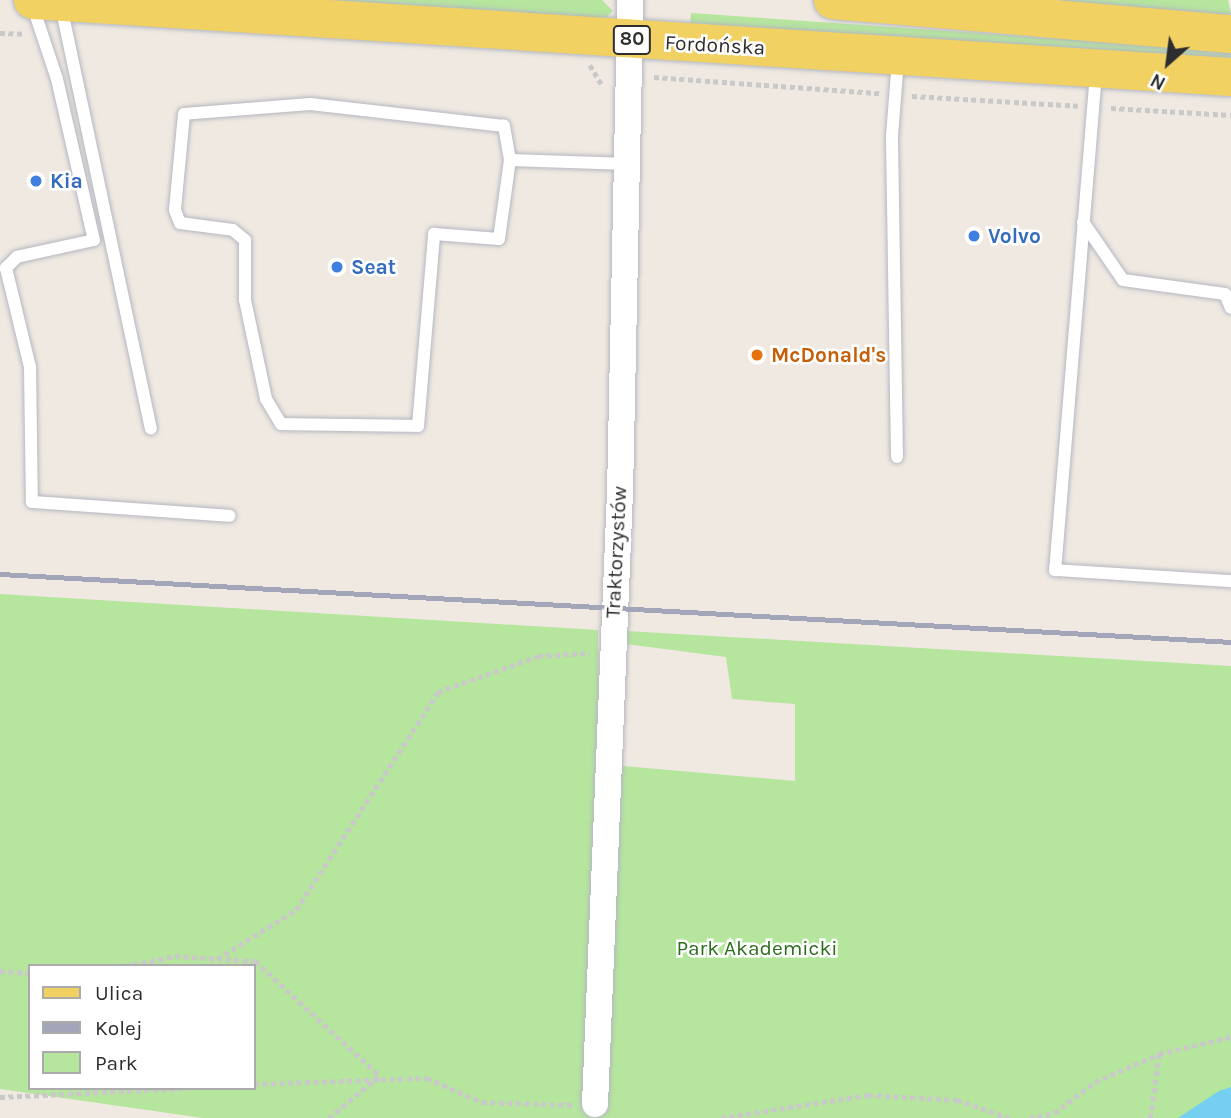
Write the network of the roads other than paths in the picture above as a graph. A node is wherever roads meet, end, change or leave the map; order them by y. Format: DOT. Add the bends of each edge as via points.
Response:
graph roads {
  1 [pos="630,0"];
  2 [pos="833,0"];
  3 [pos="41,1"];
  4 [pos="1231,34"];
  5 [pos="899,56"];
  6 [pos="627,57"];
  7 [pos="1097,69"];
  8 [pos="1231,77"];
  9 [pos="510,160"];
  10 [pos="628,164"];
  11 [pos="1083,222"];
  12 [pos="3,267"];
  13 [pos="1231,308"];
  14 [pos="151,429"];
  15 [pos="897,457"];
  16 [pos="230,516"];
  17 [pos="1231,581"];
  18 [pos="595,1104"];
  1 -- 6 [label="street, Traktorzystów"];
  2 -- 4 [label="main road"];
  3 -- 6 [label="main road, Fordońska / 80" via="586,38"];
  3 -- 12 [label="lane" via="94,240 17,257"];
  3 -- 14 [label="lane"];
  5 -- 6 [label="main road, Fordońska / 80"];
  5 -- 7 [label="main road, Fordońska / 80"];
  5 -- 15 [label="lane" via="895,94"];
  6 -- 10 [label="street, Traktorzystów"];
  7 -- 8 [label="main road, Fordońska / 80"];
  7 -- 11 [label="lane"];
  9 -- 9 [label="lane" via="499,239 434,234 418,426 281,424 266,399 245,300 245,240 233,230 180,223 175,210 184,114 310,104 504,127"];
  9 -- 10 [label="lane"];
  10 -- 18 [label="street, Traktorzystów"];
  11 -- 13 [label="lane" via="1123,280 1226,294"];
  11 -- 17 [label="lane" via="1055,570"];
  12 -- 16 [label="lane" via="30,367 32,502"];
}
